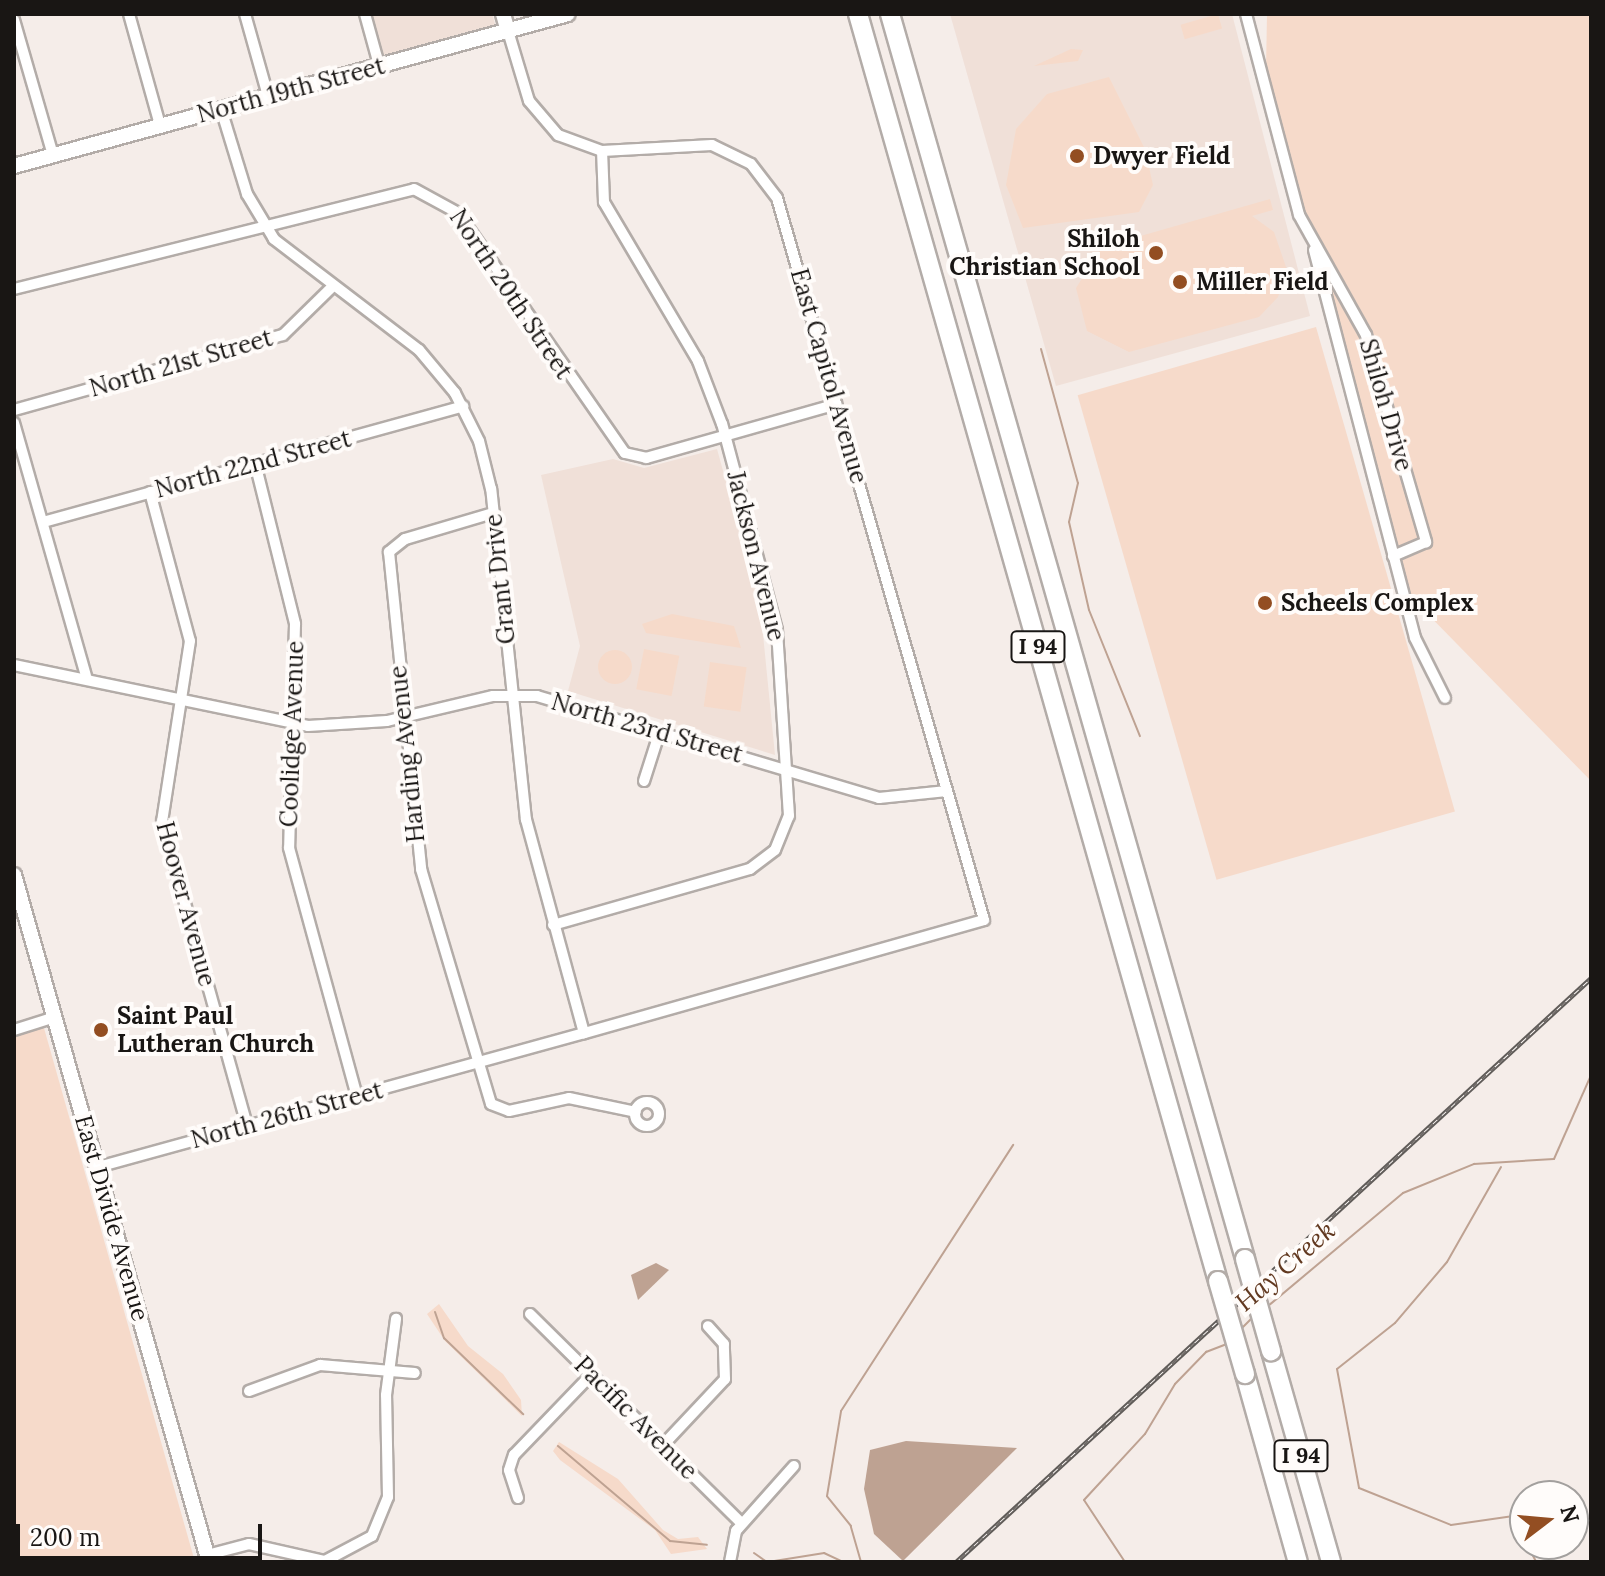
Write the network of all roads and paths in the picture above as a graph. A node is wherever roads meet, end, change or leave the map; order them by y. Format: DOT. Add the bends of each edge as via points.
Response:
graph roads {
  1 [pos="129,14"];
  2 [pos="245,14"];
  3 [pos="365,14"];
  4 [pos="503,14"];
  5 [pos="568,14"];
  6 [pos="858,14"];
  7 [pos="890,14"];
  8 [pos="1246,14"];
  9 [pos="14,20"];
  10 [pos="508,31"];
  11 [pos="379,65"];
  12 [pos="268,96"];
  13 [pos="221,109"];
  14 [pos="160,125"];
  15 [pos="602,151"];
  16 [pos="53,155"];
  17 [pos="14,166"];
  18 [pos="262,222"];
  19 [pos="1313,244"];
  20 [pos="331,288"];
  21 [pos="14,289"];
  22 [pos="837,404"];
  23 [pos="463,406"];
  24 [pos="14,410"];
  25 [pos="14,423"];
  26 [pos="725,435"];
  27 [pos="255,463"];
  28 [pos="150,492"];
  29 [pos="493,513"];
  30 [pos="43,522"];
  31 [pos="1393,556"];
  32 [pos="14,665"];
  33 [pos="86,676"];
  34 [pos="512,695"];
  35 [pos="1445,698"];
  36 [pos="181,700"];
  37 [pos="404,718"];
  38 [pos="293,724"];
  39 [pos="660,731"];
  40 [pos="787,770"];
  41 [pos="644,781"];
  42 [pos="947,791"];
  43 [pos="14,875"];
  44 [pos="553,925"];
  45 [pos="55,1017"];
  46 [pos="14,1030"];
  47 [pos="584,1033"];
  48 [pos="476,1063"];
  49 [pos="357,1096"];
  50 [pos="636,1112"];
  51 [pos="247,1126"];
  52 [pos="98,1167"];
  53 [pos="530,1314"];
  54 [pos="396,1319"];
  55 [pos="708,1326"];
  56 [pos="388,1370"];
  57 [pos="415,1373"];
  58 [pos="592,1374"];
  59 [pos="249,1391"];
  60 [pos="664,1444"];
  61 [pos="794,1466"];
  62 [pos="518,1498"];
  63 [pos="741,1523"];
  64 [pos="208,1558"];
  65 [pos="292,1559"];
  66 [pos="730,1562"];
  67 [pos="1298,1562"];
  68 [pos="1331,1562"];
  1 -- 14 [label="street"];
  2 -- 12 [label="street"];
  3 -- 11 [label="street"];
  4 -- 10 [label="street, East Capitol Avenue"];
  5 -- 10 [label="street, North 19th Street"];
  6 -- 67 [label="highway, I 94, bridge"];
  7 -- 68 [label="highway, I 94, bridge"];
  8 -- 19 [label="street, Shiloh Drive"];
  9 -- 16 [label="street"];
  10 -- 11 [label="street, North 19th Street"];
  10 -- 15 [label="street, East Capitol Avenue" via="539,117 566,139"];
  11 -- 12 [label="street, North 19th Street"];
  12 -- 13 [label="street, North 19th Street"];
  13 -- 14 [label="street, North 19th Street"];
  13 -- 18 [label="street, Grant Drive"];
  14 -- 16 [label="street, North 19th Street"];
  15 -- 22 [label="street, East Capitol Avenue" via="704,144 759,172 781,207"];
  15 -- 26 [label="street, Jackson Avenue" via="604,202 698,361"];
  16 -- 17 [label="street, North 19th Street"];
  18 -- 20 [label="street, Grant Drive" via="288,255"];
  18 -- 21 [label="street, North 20th Street"];
  18 -- 26 [label="street, North 20th Street" via="405,190 430,192 458,213 619,449 646,458"];
  19 -- 31 [label="street, Shiloh Drive"];
  19 -- 31 [label="street, Shiloh Drive" via="1366,335 1426,542"];
  20 -- 23 [label="street, Grant Drive" via="419,350"];
  20 -- 24 [label="street, North 21st Street" via="307,319 274,338"];
  22 -- 26 [label="street, North 20th Street"];
  22 -- 42 [label="street, East Capitol Avenue"];
  23 -- 27 [label="street, North 22nd Street"];
  23 -- 29 [label="street, Grant Drive" via="483,453"];
  25 -- 30 [label="street"];
  26 -- 40 [label="street, Jackson Avenue" via="774,616"];
  27 -- 28 [label="street, North 22nd Street"];
  27 -- 38 [label="street, Coolidge Avenue" via="294,615"];
  28 -- 30 [label="street, North 22nd Street"];
  28 -- 36 [label="street, Hoover Avenue" via="189,632"];
  29 -- 34 [label="street, Grant Drive"];
  29 -- 37 [label="street, Harding Avenue" via="405,539 389,552"];
  30 -- 33 [label="street"];
  31 -- 35 [label="street, Shiloh Drive" via="1424,667"];
  32 -- 33 [label="street, North 23rd Street"];
  33 -- 36 [label="street, North 23rd Street"];
  34 -- 37 [label="street, North 23rd Street"];
  34 -- 39 [label="street, North 23rd Street"];
  34 -- 44 [label="street, Grant Drive" via="526,820"];
  36 -- 38 [label="street, North 23rd Street"];
  36 -- 51 [label="street, Hoover Avenue" via="162,821"];
  37 -- 38 [label="street, North 23rd Street"];
  37 -- 48 [label="street, Harding Avenue" via="418,856"];
  38 -- 49 [label="street, Coolidge Avenue" via="289,848"];
  39 -- 40 [label="street, North 23rd Street"];
  39 -- 41 [label="street"];
  40 -- 42 [label="street, North 23rd Street" via="897,801"];
  40 -- 44 [label="street, Jackson Avenue" via="785,834 759,864"];
  42 -- 47 [label="street, East Capitol Avenue" via="984,920"];
  43 -- 45 [label="street, East Divide Avenue"];
  44 -- 47 [label="street, Grant Drive"];
  45 -- 46 [label="street"];
  45 -- 52 [label="street, East Divide Avenue"];
  47 -- 48 [label="street"];
  48 -- 49 [label="street, North 26th Street"];
  48 -- 50 [label="street, Harding Avenue" via="487,1099 502,1111 569,1098"];
  49 -- 51 [label="street, North 26th Street"];
  51 -- 52 [label="street, North 26th Street"];
  52 -- 64 [label="street, East Divide Avenue"];
  53 -- 58 [label="street, Pacific Avenue"];
  54 -- 56 [label="street"];
  55 -- 60 [label="street" via="724,1344 725,1379"];
  56 -- 57 [label="street"];
  56 -- 59 [label="street" via="312,1366"];
  56 -- 65 [label="street" via="382,1522 346,1556"];
  58 -- 60 [label="street, Pacific Avenue"];
  58 -- 62 [label="street" via="514,1455 509,1470"];
  60 -- 63 [label="street, Pacific Avenue"];
  61 -- 63 [label="street"];
  63 -- 66 [label="street"];
  64 -- 65 [label="street" via="249,1544"];
}
